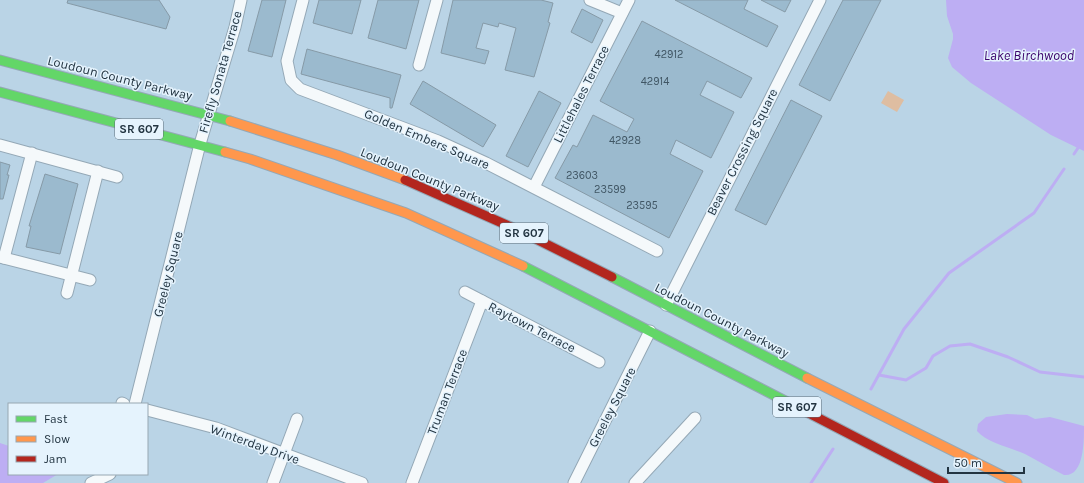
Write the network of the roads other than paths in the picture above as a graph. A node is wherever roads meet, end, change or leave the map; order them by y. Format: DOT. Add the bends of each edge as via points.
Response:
graph roads {
  1 [pos="241,0"];
  2 [pos="303,0"];
  3 [pos="437,0"];
  4 [pos="590,0"];
  5 [pos="629,0"];
  6 [pos="820,0"];
  7 [pos="622,13"];
  8 [pos="0,60"];
  9 [pos="419,65"];
  10 [pos="0,92"];
  11 [pos="209,114"];
  12 [pos="200,144"];
  13 [pos="0,145"];
  14 [pos="32,153"];
  15 [pos="98,171"];
  16 [pos="117,177"];
  17 [pos="534,187"];
  18 [pos="657,251"];
  19 [pos="2,258"];
  20 [pos="72,276"];
  21 [pos="90,280"];
  22 [pos="465,292"];
  23 [pos="67,293"];
  24 [pos="482,301"];
  25 [pos="666,305"];
  26 [pos="650,331"];
  27 [pos="599,362"];
  28 [pos="135,403"];
  29 [pos="148,410"];
  30 [pos="695,418"];
  31 [pos="297,419"];
  32 [pos="284,454"];
  33 [pos="108,475"];
  34 [pos="93,483"];
  35 [pos="273,483"];
  36 [pos="362,483"];
  37 [pos="412,483"];
  38 [pos="574,483"];
  39 [pos="635,483"];
  40 [pos="944,483"];
  41 [pos="1018,483"];
  1 -- 11 [label="street, Firefly Sonata Terrace"];
  2 -- 17 [label="street, Golden Embers Square" via="287,61 289,74 296,85 438,141"];
  3 -- 9 [label="street"];
  4 -- 7 [label="street"];
  5 -- 7 [label="street, Littlehales Terrace"];
  6 -- 25 [label="street, Beaver Crossing Square"];
  7 -- 17 [label="street, Littlehales Terrace"];
  8 -- 11 [label="main road, Loudoun County Parkway / SR 607"];
  10 -- 12 [label="main road, SR 607"];
  11 -- 12 [label="street, Firefly Sonata Terrace"];
  11 -- 25 [label="main road, Loudoun County Parkway / SR 607" via="312,147 445,196 545,243"];
  12 -- 26 [label="main road, SR 607" via="284,170 406,213 533,271"];
  12 -- 28 [label="street, Greeley Square"];
  13 -- 14 [label="street"];
  14 -- 15 [label="street"];
  14 -- 19 [label="street"];
  15 -- 16 [label="street"];
  15 -- 20 [label="street"];
  17 -- 18 [label="street, Golden Embers Square"];
  19 -- 20 [label="street"];
  20 -- 21 [label="street"];
  20 -- 23 [label="street"];
  22 -- 24 [label="street, Raytown Terrace"];
  24 -- 27 [label="street, Raytown Terrace"];
  24 -- 37 [label="street, Truman Terrace"];
  25 -- 41 [label="main road, Loudoun County Parkway / SR 607" via="825,388"];
  26 -- 38 [label="street, Greeley Square"];
  26 -- 40 [label="main road, SR 607"];
  29 -- 32 [label="street, Winterday Drive" via="216,428"];
  30 -- 39 [label="street"];
  31 -- 32 [label="street"];
  32 -- 35 [label="street"];
  32 -- 36 [label="street, Winterday Drive"];
  33 -- 34 [label="street"];
}
